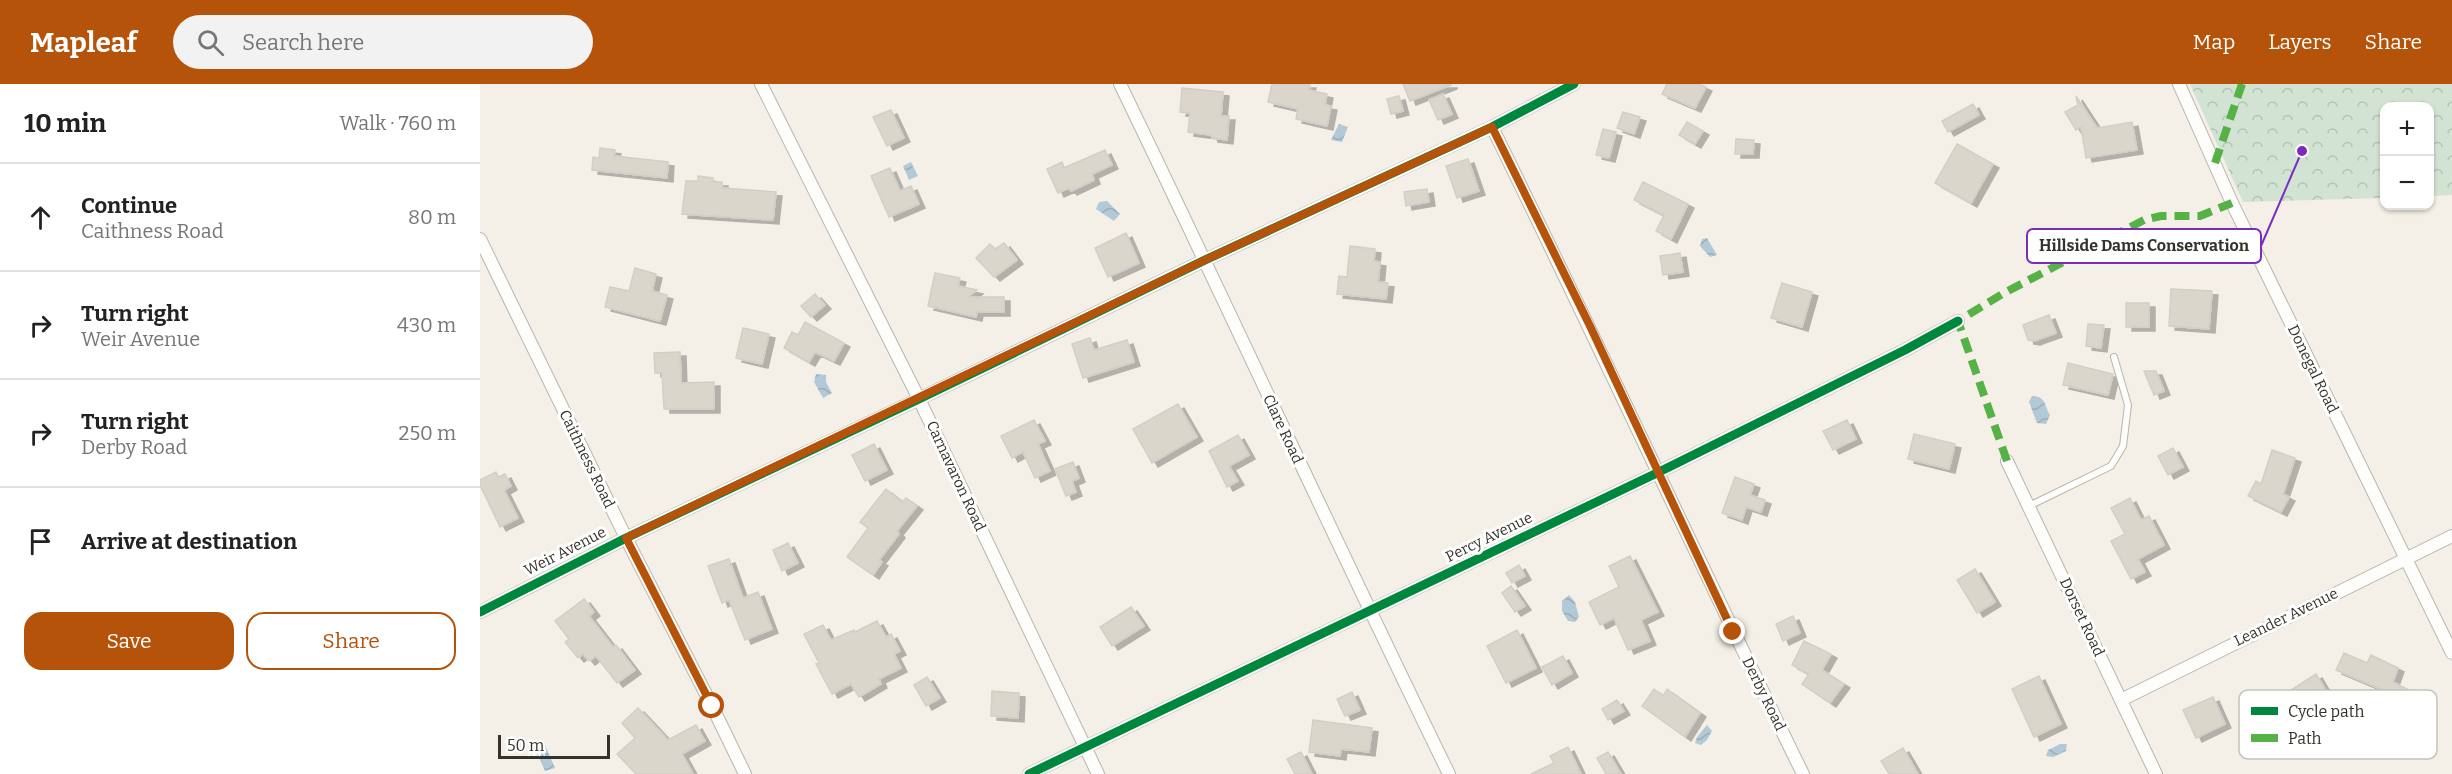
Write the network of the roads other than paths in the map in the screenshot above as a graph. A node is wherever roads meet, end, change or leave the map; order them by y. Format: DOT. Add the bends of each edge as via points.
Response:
graph roads {
  1 [pos="761,84"];
  2 [pos="1120,84"];
  3 [pos="1574,84"];
  4 [pos="2179,84"];
  5 [pos="1492,127"];
  6 [pos="480,239"];
  7 [pos="1205,260"];
  8 [pos="1958,321"];
  9 [pos="2114,357"];
  10 [pos="919,399"];
  11 [pos="2007,461"];
  12 [pos="1659,472"];
  13 [pos="2029,506"];
  14 [pos="2452,536"];
  15 [pos="626,538"];
  16 [pos="2405,558"];
  17 [pos="1369,611"];
  18 [pos="480,612"];
  19 [pos="2452,653"];
  20 [pos="2121,700"];
  21 [pos="1085,747"];
  22 [pos="745,774"];
  23 [pos="1029,774"];
  24 [pos="1098,774"];
  25 [pos="1449,774"];
  26 [pos="1803,774"];
  27 [pos="2156,774"];
  1 -- 10 [label="street, Carnavaron Road"];
  2 -- 7 [label="street, Clare Road"];
  3 -- 5 [label="street, Weir Avenue"];
  4 -- 16 [label="street, Donegal Road" via="2232,203"];
  5 -- 7 [label="street, Weir Avenue"];
  5 -- 12 [label="street, Derby Road"];
  6 -- 15 [label="street, Caithness Road"];
  7 -- 10 [label="street, Weir Avenue"];
  7 -- 17 [label="street, Clare Road"];
  8 -- 12 [label="street, Percy Avenue"];
  9 -- 13 [label="lane" via="2127,405 2123,446 2111,466"];
  10 -- 15 [label="street, Weir Avenue"];
  10 -- 21 [label="street, Carnavaron Road"];
  11 -- 13 [label="street, Dorset Road"];
  12 -- 17 [label="street, Percy Avenue"];
  12 -- 26 [label="street, Derby Road"];
  13 -- 20 [label="street, Dorset Road"];
  14 -- 16 [label="street, Leander Avenue"];
  15 -- 18 [label="street, Weir Avenue"];
  15 -- 22 [label="street, Caithness Road"];
  16 -- 19 [label="street, Donegal Road"];
  16 -- 20 [label="street, Leander Avenue"];
  17 -- 21 [label="street, Percy Avenue"];
  17 -- 25 [label="street, Clare Road"];
  20 -- 27 [label="street, Dorset Road"];
  21 -- 23 [label="street, Percy Avenue"];
  21 -- 24 [label="street, Carnavaron Road"];
}
